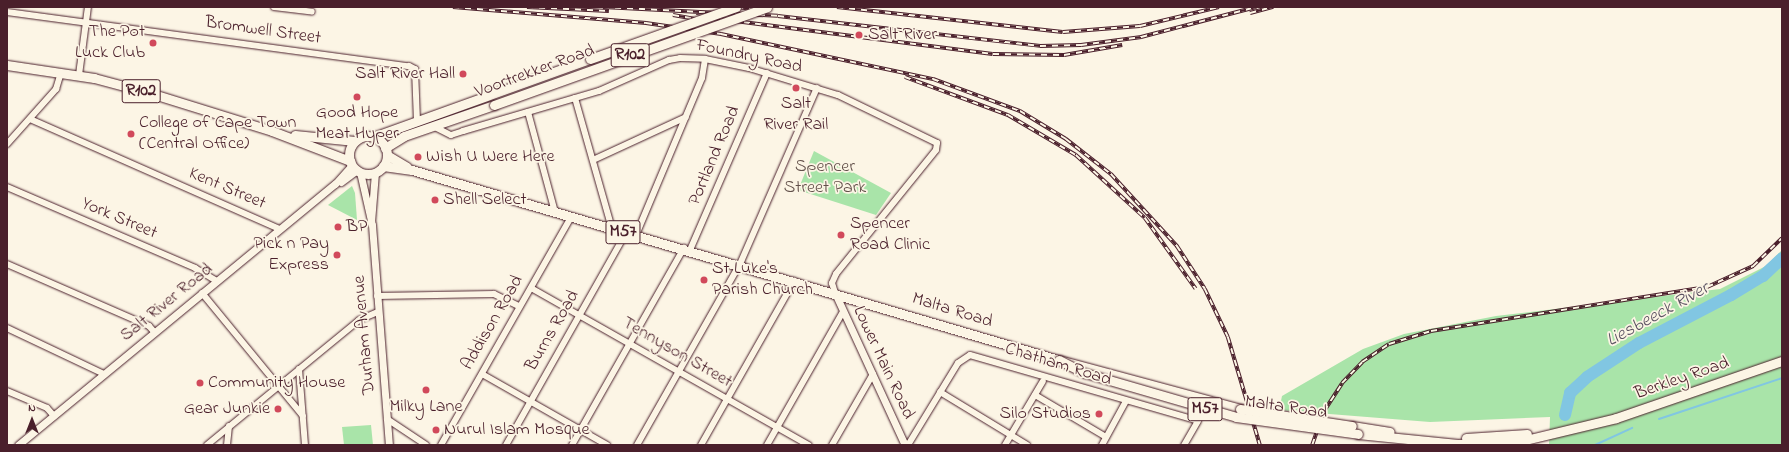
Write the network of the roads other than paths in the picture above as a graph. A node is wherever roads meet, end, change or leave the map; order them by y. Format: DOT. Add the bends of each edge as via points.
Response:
graph roads {
  1 [pos="88,7"];
  2 [pos="274,7"];
  3 [pos="736,7"];
  4 [pos="767,7"];
  5 [pos="7,12"];
  6 [pos="312,12"];
  7 [pos="86,22"];
  8 [pos="705,59"];
  9 [pos="7,65"];
  10 [pos="61,73"];
  11 [pos="766,73"];
  12 [pos="79,76"];
  13 [pos="817,88"];
  14 [pos="575,98"];
  15 [pos="528,112"];
  16 [pos="686,117"];
  17 [pos="30,119"];
  18 [pos="417,121"];
  19 [pos="433,126"];
  20 [pos="272,131"];
  21 [pos="373,137"];
  22 [pos="355,141"];
  23 [pos="7,144"];
  24 [pos="386,152"];
  25 [pos="593,160"];
  26 [pos="383,166"];
  27 [pos="355,167"];
  28 [pos="412,170"];
  29 [pos="375,172"];
  30 [pos="7,187"];
  31 [pos="555,212"];
  32 [pos="571,217"];
  33 [pos="371,222"];
  34 [pos="279,229"];
  35 [pos="612,229"];
  36 [pos="626,233"];
  37 [pos="636,235"];
  38 [pos="687,249"];
  39 [pos="7,264"];
  40 [pos="740,264"];
  41 [pos="217,281"];
  42 [pos="794,281"];
  43 [pos="530,288"];
  44 [pos="202,293"];
  45 [pos="835,293"];
  46 [pos="377,296"];
  47 [pos="519,306"];
  48 [pos="378,312"];
  49 [pos="843,312"];
  50 [pos="580,315"];
  51 [pos="7,328"];
  52 [pos="155,333"];
  53 [pos="629,344"];
  54 [pos="1059,360"];
  55 [pos="1782,361"];
  56 [pos="299,369"];
  57 [pos="678,372"];
  58 [pos="104,374"];
  59 [pos="482,374"];
  60 [pos="873,374"];
  61 [pos="1043,381"];
  62 [pos="279,386"];
  63 [pos="7,391"];
  64 [pos="940,392"];
  65 [pos="1035,395"];
  66 [pos="728,399"];
  67 [pos="1126,401"];
  68 [pos="530,402"];
  69 [pos="54,416"];
  70 [pos="303,416"];
  71 [pos="387,419"];
  72 [pos="1591,425"];
  73 [pos="229,426"];
  74 [pos="777,427"];
  75 [pos="580,430"];
  76 [pos="1569,432"];
  77 [pos="1011,435"];
  78 [pos="1379,436"];
  79 [pos="1106,437"];
  80 [pos="1514,441"];
  81 [pos="18,445"];
  82 [pos="207,445"];
  83 [pos="227,445"];
  84 [pos="305,445"];
  85 [pos="389,445"];
  86 [pos="426,445"];
  87 [pos="441,445"];
  88 [pos="506,445"];
  89 [pos="572,445"];
  90 [pos="607,445"];
  91 [pos="637,445"];
  92 [pos="702,445"];
  93 [pos="767,445"];
  94 [pos="809,445"];
  95 [pos="832,445"];
  96 [pos="905,445"];
  97 [pos="908,445"];
  98 [pos="1005,445"];
  99 [pos="1027,445"];
  100 [pos="1102,445"];
  101 [pos="1184,445"];
  102 [pos="1423,445"];
  103 [pos="1542,445"];
  1 -- 7 [label="street"];
  2 -- 6 [label="street"];
  3 -- 18 [label="main road, Voortrekker Road / R102, bridge"];
  4 -- 19 [label="main road, Voortrekker Road / R102, bridge"];
  5 -- 7 [label="street, Bromwell Street"];
  7 -- 12 [label="street"];
  7 -- 18 [label="street, Bromwell Street" via="413,67"];
  8 -- 11 [label="street, Foundry Road"];
  8 -- 14 [label="street, Foundry Road" via="668,60 610,87"];
  8 -- 16 [label="street" via="702,78"];
  9 -- 10 [label="main road, R102"];
  10 -- 12 [label="main road, R102"];
  10 -- 17 [label="street" via="56,89"];
  11 -- 13 [label="street, Foundry Road"];
  11 -- 38 [label="street, Portland Road"];
  12 -- 20 [label="main road, R102" via="150,93"];
  13 -- 40 [label="street"];
  13 -- 45 [label="street, Foundry Road" via="935,140 937,148 836,274 832,283"];
  14 -- 15 [label="street, Foundry Road"];
  14 -- 25 [label="street"];
  15 -- 19 [label="street, Foundry Road" via="451,135"];
  15 -- 31 [label="street"];
  16 -- 25 [label="street"];
  16 -- 37 [label="street"];
  17 -- 23 [label="street"];
  17 -- 34 [label="street, Kent Street"];
  18 -- 21 [label="main road, Voortrekker Road / R102"];
  19 -- 24 [label="main road, Voortrekker Road / R102" via="400,138"];
  20 -- 22 [label="main road, R102"];
  20 -- 27 [label="main road, R102"];
  21 -- 22 [label="main road, R102"];
  21 -- 24 [label="main road"];
  22 -- 27 [label="main road" via="350,150"];
  24 -- 26 [label="main road"];
  24 -- 28 [label="main road, M57"];
  25 -- 35 [label="street"];
  26 -- 28 [label="main road, M57"];
  26 -- 29 [label="main road"];
  27 -- 29 [label="main road, R102"];
  27 -- 33 [label="street, Durham Avenue"];
  27 -- 34 [label="street, Salt River Road"];
  28 -- 31 [label="main road, M57"];
  29 -- 33 [label="street, Durham Avenue"];
  30 -- 41 [label="street, York Street" via="194,268"];
  31 -- 32 [label="main road, M57"];
  32 -- 35 [label="main road, M57"];
  32 -- 43 [label="street, Addison Road"];
  33 -- 46 [label="street, Durham Avenue"];
  34 -- 41 [label="street, Salt River Road"];
  35 -- 36 [label="main road, M57"];
  36 -- 37 [label="main road, M57"];
  36 -- 50 [label="street, Burns Road"];
  37 -- 38 [label="main road, M57"];
  38 -- 40 [label="main road, M57"];
  38 -- 53 [label="street, Portland Road"];
  39 -- 52 [label="street" via="149,326"];
  40 -- 42 [label="main road, M57"];
  40 -- 57 [label="street"];
  41 -- 44 [label="street, Salt River Road"];
  42 -- 45 [label="main road, M57"];
  42 -- 66 [label="street"];
  43 -- 47 [label="street, Addison Road"];
  43 -- 50 [label="street, Tennyson Street"];
  44 -- 52 [label="street, Salt River Road"];
  44 -- 62 [label="street"];
  45 -- 49 [label="street, Lower Main Road"];
  45 -- 54 [label="main road, Malta Road / M57"];
  46 -- 47 [label="street" via="494,294"];
  46 -- 48 [label="street, Durham Avenue"];
  47 -- 59 [label="street, Addison Road"];
  48 -- 56 [label="street" via="359,320"];
  48 -- 71 [label="street, Durham Avenue"];
  49 -- 60 [label="street, Lower Main Road"];
  49 -- 74 [label="street"];
  50 -- 53 [label="street, Tennyson Street"];
  50 -- 68 [label="street, Burns Road"];
  51 -- 58 [label="street"];
  52 -- 58 [label="street, Salt River Road"];
  53 -- 57 [label="street, Tennyson Street"];
  53 -- 75 [label="street, Portland Road"];
  54 -- 78 [label="main road, Malta Road / M57, bridge" via="1085,373 1236,417"];
  54 -- 80 [label="main road, Malta Road / M57, bridge" via="1219,405 1443,438"];
  55 -- 72 [label="main road, Berkley Road"];
  56 -- 62 [label="street"];
  56 -- 70 [label="street"];
  57 -- 66 [label="street, Tennyson Street"];
  57 -- 91 [label="street"];
  58 -- 69 [label="street, Salt River Road"];
  59 -- 68 [label="street"];
  59 -- 87 [label="street, Addison Road"];
  60 -- 95 [label="street"];
  60 -- 96 [label="street, Lower Main Road"];
  61 -- 65 [label="street"];
  62 -- 70 [label="street"];
  62 -- 73 [label="street"];
  63 -- 69 [label="street" via="47,408"];
  64 -- 67 [label="street, Chatham Road" via="960,359 970,355"];
  64 -- 77 [label="street"];
  64 -- 97 [label="street, Chatham Road"];
  65 -- 77 [label="street"];
  65 -- 79 [label="street"];
  66 -- 74 [label="street, Tennyson Street"];
  66 -- 92 [label="street"];
  67 -- 79 [label="street"];
  67 -- 101 [label="street, Chatham Road" via="1198,420"];
  68 -- 75 [label="street"];
  68 -- 88 [label="street, Burns Road"];
  69 -- 81 [label="street, Salt River Road"];
  70 -- 84 [label="street"];
  71 -- 85 [label="street, Durham Avenue"];
  71 -- 86 [label="street"];
  72 -- 76 [label="main road, Berkley Road / M57"];
  72 -- 80 [label="main road, Berkley Road / M57"];
  73 -- 82 [label="street"];
  73 -- 83 [label="street"];
  74 -- 93 [label="street"];
  74 -- 94 [label="street, Tennyson Street"];
  75 -- 89 [label="street, Portland Road"];
  75 -- 90 [label="street"];
  76 -- 80 [label="main road, Berkley Road / M57"];
  76 -- 103 [label="main road"];
  77 -- 98 [label="street"];
  77 -- 99 [label="street"];
  78 -- 80 [label="main road, Malta Road / M57" via="1458,444"];
  78 -- 102 [label="main road"];
  79 -- 100 [label="street"];
}
